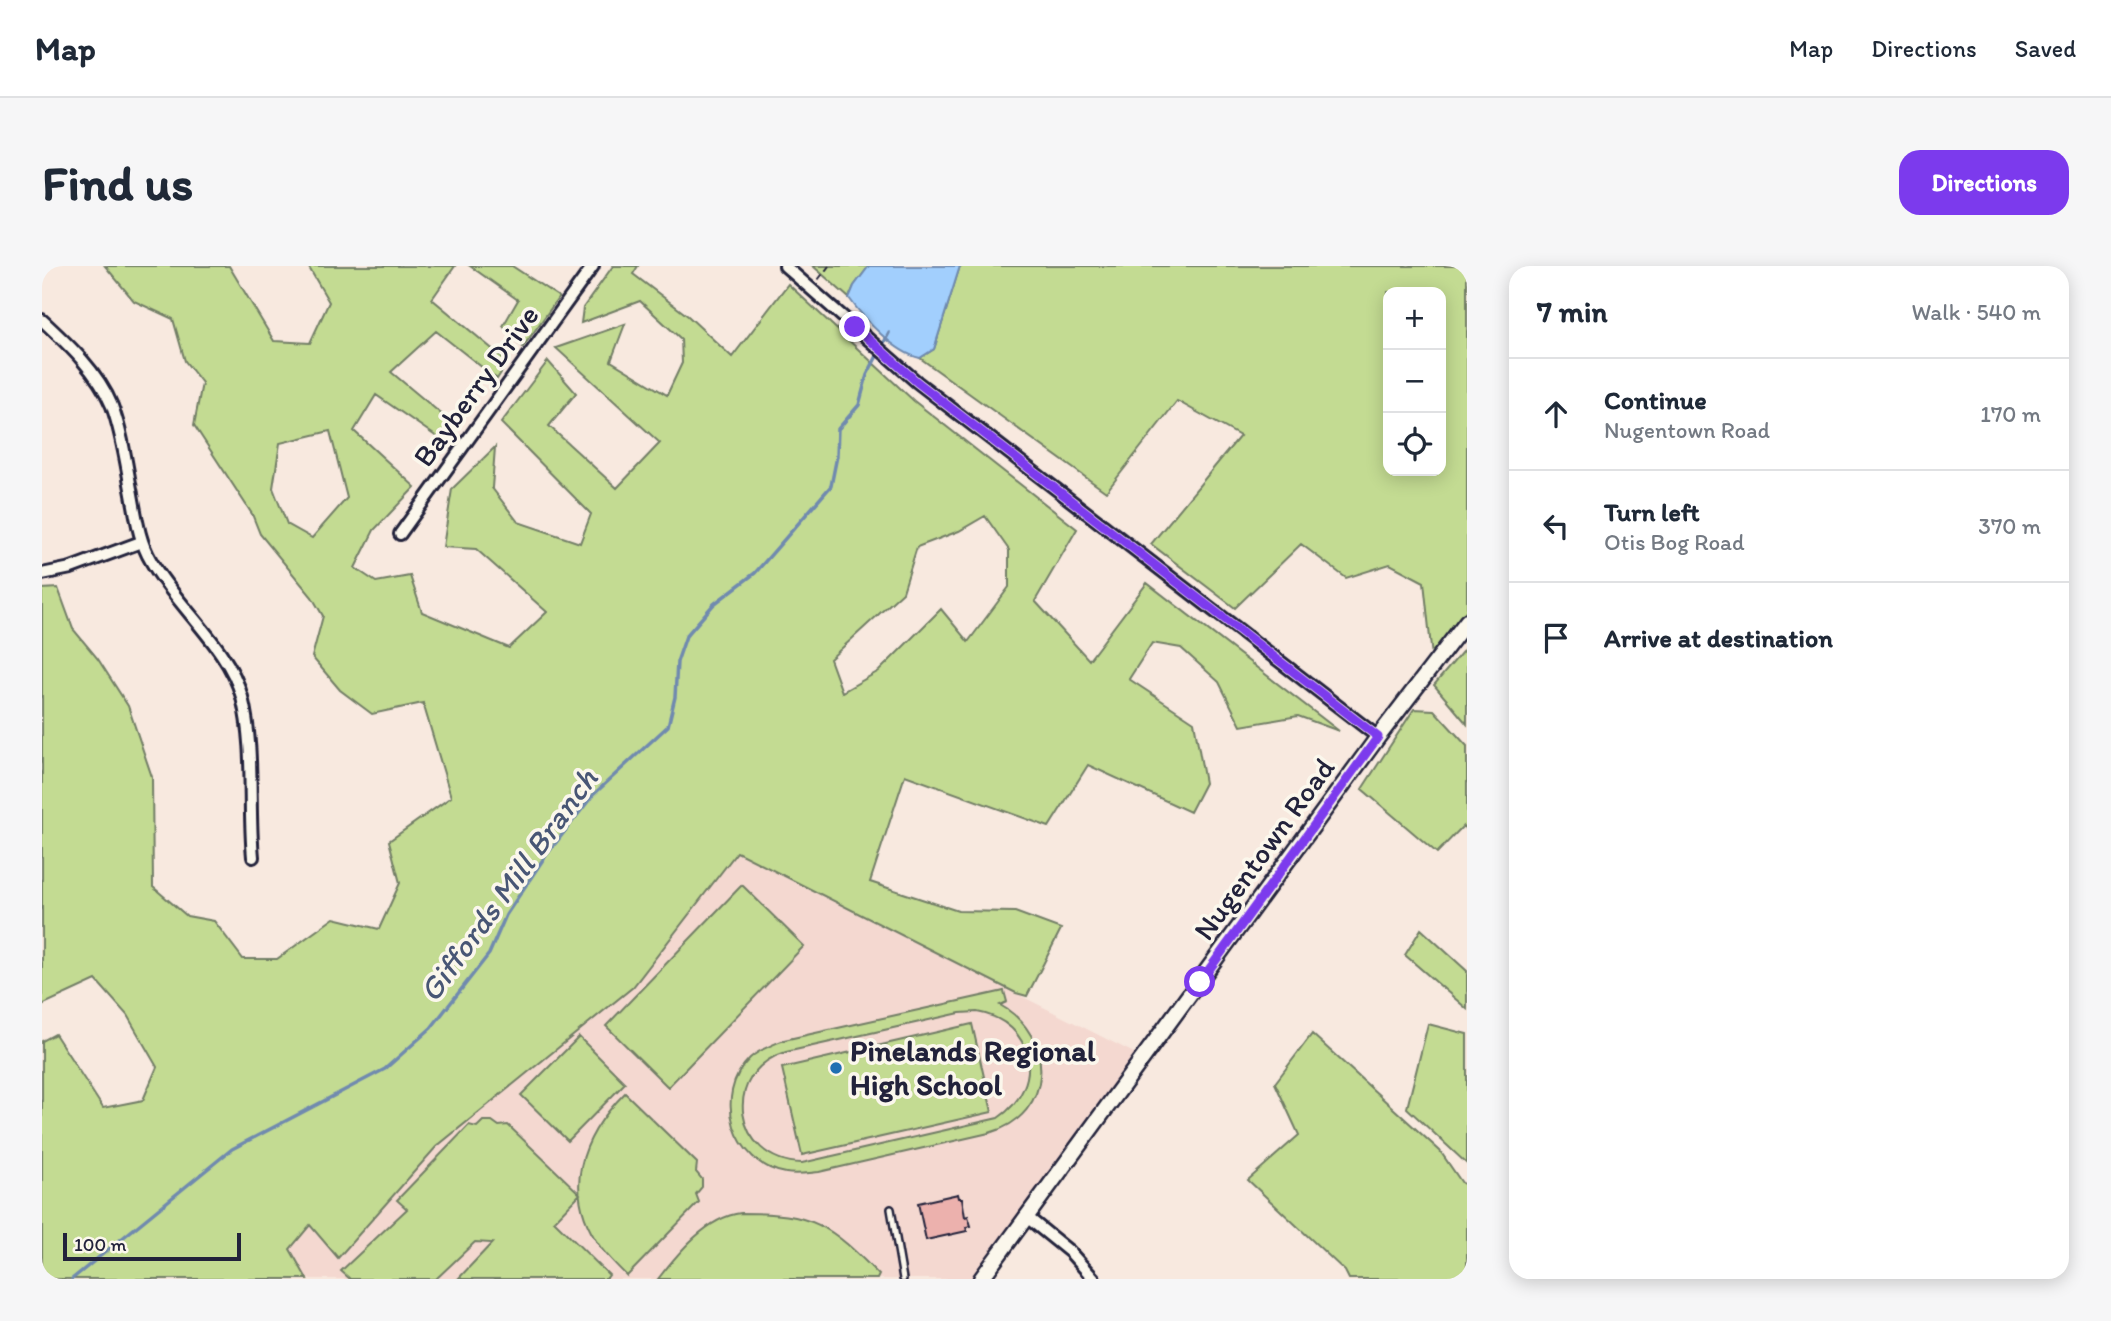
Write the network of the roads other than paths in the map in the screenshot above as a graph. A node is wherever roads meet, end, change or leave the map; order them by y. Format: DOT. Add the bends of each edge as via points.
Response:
graph roads {
  1 [pos="593,266"];
  2 [pos="785,266"];
  3 [pos="42,320"];
  4 [pos="400,534"];
  5 [pos="141,542"];
  6 [pos="42,573"];
  7 [pos="1467,621"];
  8 [pos="1378,737"];
  9 [pos="253,857"];
  10 [pos="891,1209"];
  11 [pos="1027,1217"];
  12 [pos="903,1279"];
  13 [pos="981,1279"];
  14 [pos="1094,1279"];
  1 -- 4 [label="street, Bayberry Drive"];
  2 -- 8 [label="street" via="917,382"];
  3 -- 5 [label="street" via="86,364 111,405"];
  5 -- 6 [label="street" via="71,568"];
  5 -- 9 [label="street" via="169,590 230,668 242,696 248,728"];
  7 -- 8 [label="street, Nugentown Road"];
  8 -- 11 [label="street, Nugentown Road"];
  10 -- 12 [label="lane"];
  11 -- 13 [label="street, Nugentown Road"];
  11 -- 14 [label="street" via="1070,1252"];
}
